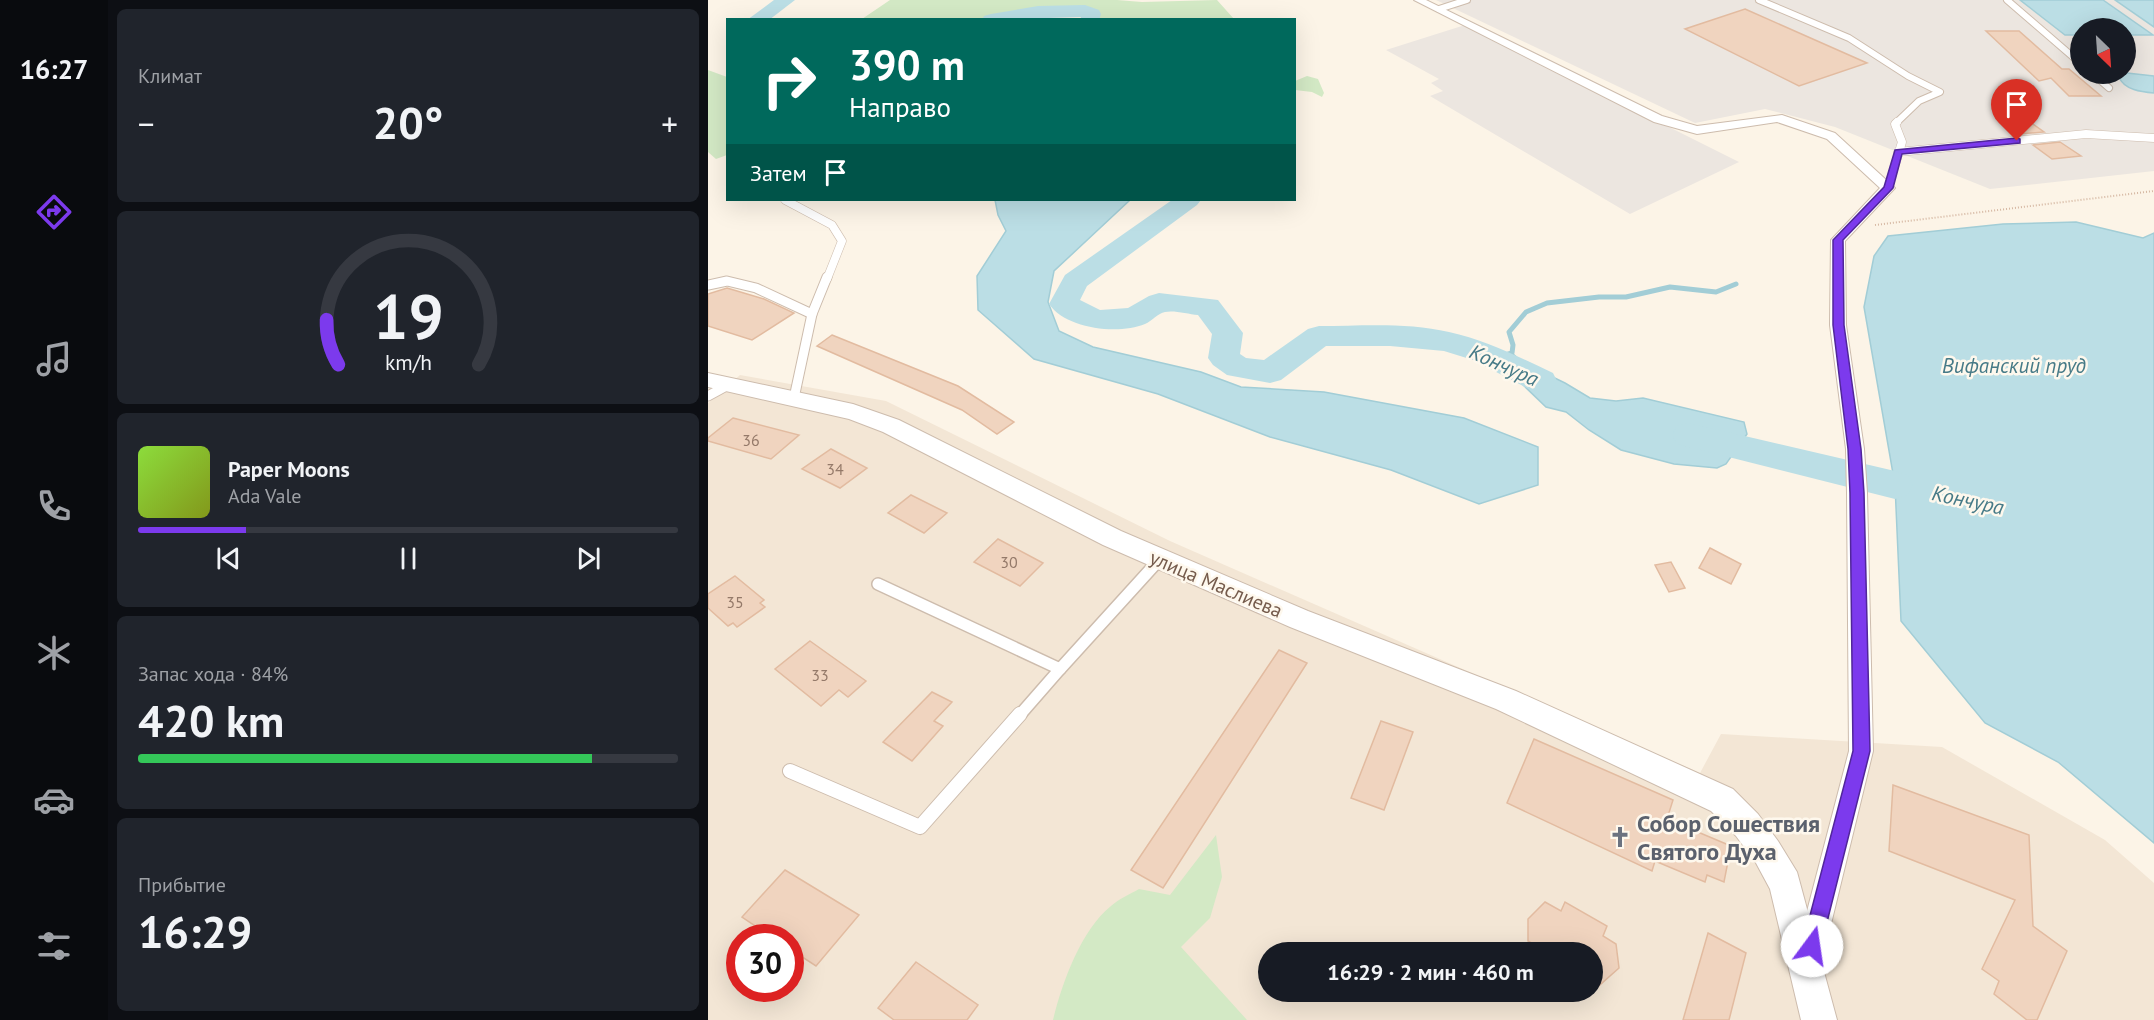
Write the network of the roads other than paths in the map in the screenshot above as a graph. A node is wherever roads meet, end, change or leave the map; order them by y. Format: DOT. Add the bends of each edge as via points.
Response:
graph roads {
  1 [pos="1419,0"];
  2 [pos="1467,0"];
  3 [pos="1759,0"];
  4 [pos="2007,0"];
  5 [pos="1439,9"];
  6 [pos="2070,54"];
  7 [pos="2104,84"];
  8 [pos="2109,88"];
  9 [pos="2154,138"];
  10 [pos="1898,152"];
  11 [pos="1888,188"];
  12 [pos="787,201"];
  13 [pos="708,285"];
  14 [pos="812,314"];
  15 [pos="715,387"];
  16 [pos="794,398"];
  17 [pos="1159,560"];
  18 [pos="878,584"];
  19 [pos="1060,669"];
  20 [pos="790,771"];
  21 [pos="1806,968"];
  22 [pos="1819,1020"];
  1 -- 5 [label="street"];
  2 -- 5 [label="lane"];
  3 -- 10 [label="lane" via="1849,38 1940,92 1919,101 1895,124 1902,142"];
  4 -- 6 [label="lane"];
  5 -- 11 [label="street" via="1658,119 1697,130 1778,118 1831,136"];
  7 -- 8 [label="lane"];
  9 -- 10 [label="lane" via="2086,134"];
  10 -- 11 [label="lane"];
  11 -- 21 [label="street" via="1838,240 1838,325 1857,493 1861,751"];
  12 -- 14 [label="lane" via="832,225 842,241"];
  13 -- 14 [label="lane" via="727,281 756,288"];
  14 -- 16 [label="lane"];
  15 -- 16 [label="street, улица Маслиева"];
  16 -- 17 [label="street, улица Маслиева" via="891,426"];
  17 -- 19 [label="lane"];
  17 -- 21 [label="street, улица Маслиева" via="1506,700 1722,800 1748,825 1785,884"];
  18 -- 19 [label="lane"];
  19 -- 20 [label="lane" via="920,826"];
  21 -- 22 [label="street, улица Маслиева"];
}
